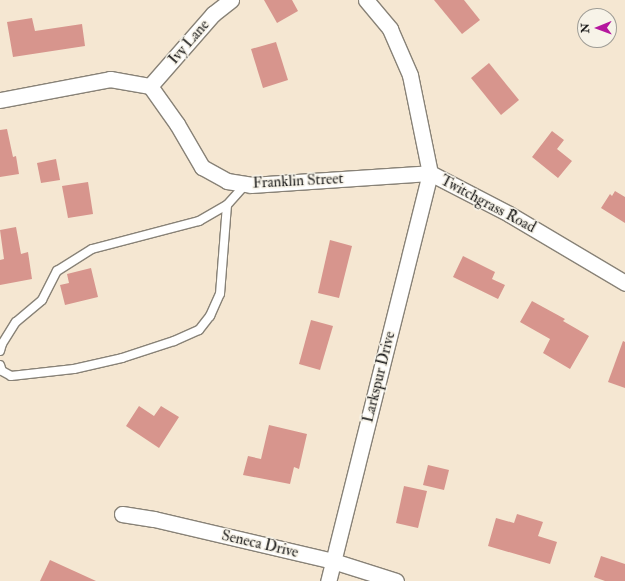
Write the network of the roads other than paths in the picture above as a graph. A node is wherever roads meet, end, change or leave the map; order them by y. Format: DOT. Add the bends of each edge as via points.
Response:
graph roads {
  1 [pos="231,0"];
  2 [pos="366,0"];
  3 [pos="150,86"];
  4 [pos="0,100"];
  5 [pos="430,173"];
  6 [pos="246,184"];
  7 [pos="227,205"];
  8 [pos="625,283"];
  9 [pos="0,352"];
  10 [pos="0,365"];
  11 [pos="122,514"];
  12 [pos="333,561"];
  13 [pos="328,581"];
  14 [pos="396,581"];
  1 -- 3 [label="street, Ivy Lane" via="213,14"];
  2 -- 5 [label="street, Twitchgrass Road" via="390,29 410,75"];
  3 -- 4 [label="street" via="110,80"];
  3 -- 6 [label="street, Franklin Street" via="177,124 202,167 227,181"];
  5 -- 6 [label="street, Franklin Street"];
  5 -- 8 [label="street, Twitchgrass Road" via="509,214"];
  5 -- 12 [label="street, Larkspur Drive"];
  6 -- 7 [label="lane"];
  7 -- 9 [label="lane" via="199,221 92,249 57,271 42,300 16,322"];
  7 -- 10 [label="lane" via="220,294 210,316 199,330 122,358 74,369 11,376 2,371"];
  11 -- 12 [label="street, Seneca Drive" via="154,519"];
  12 -- 13 [label="street, Larkspur Drive"];
  12 -- 14 [label="street, Seneca Drive"];
}
